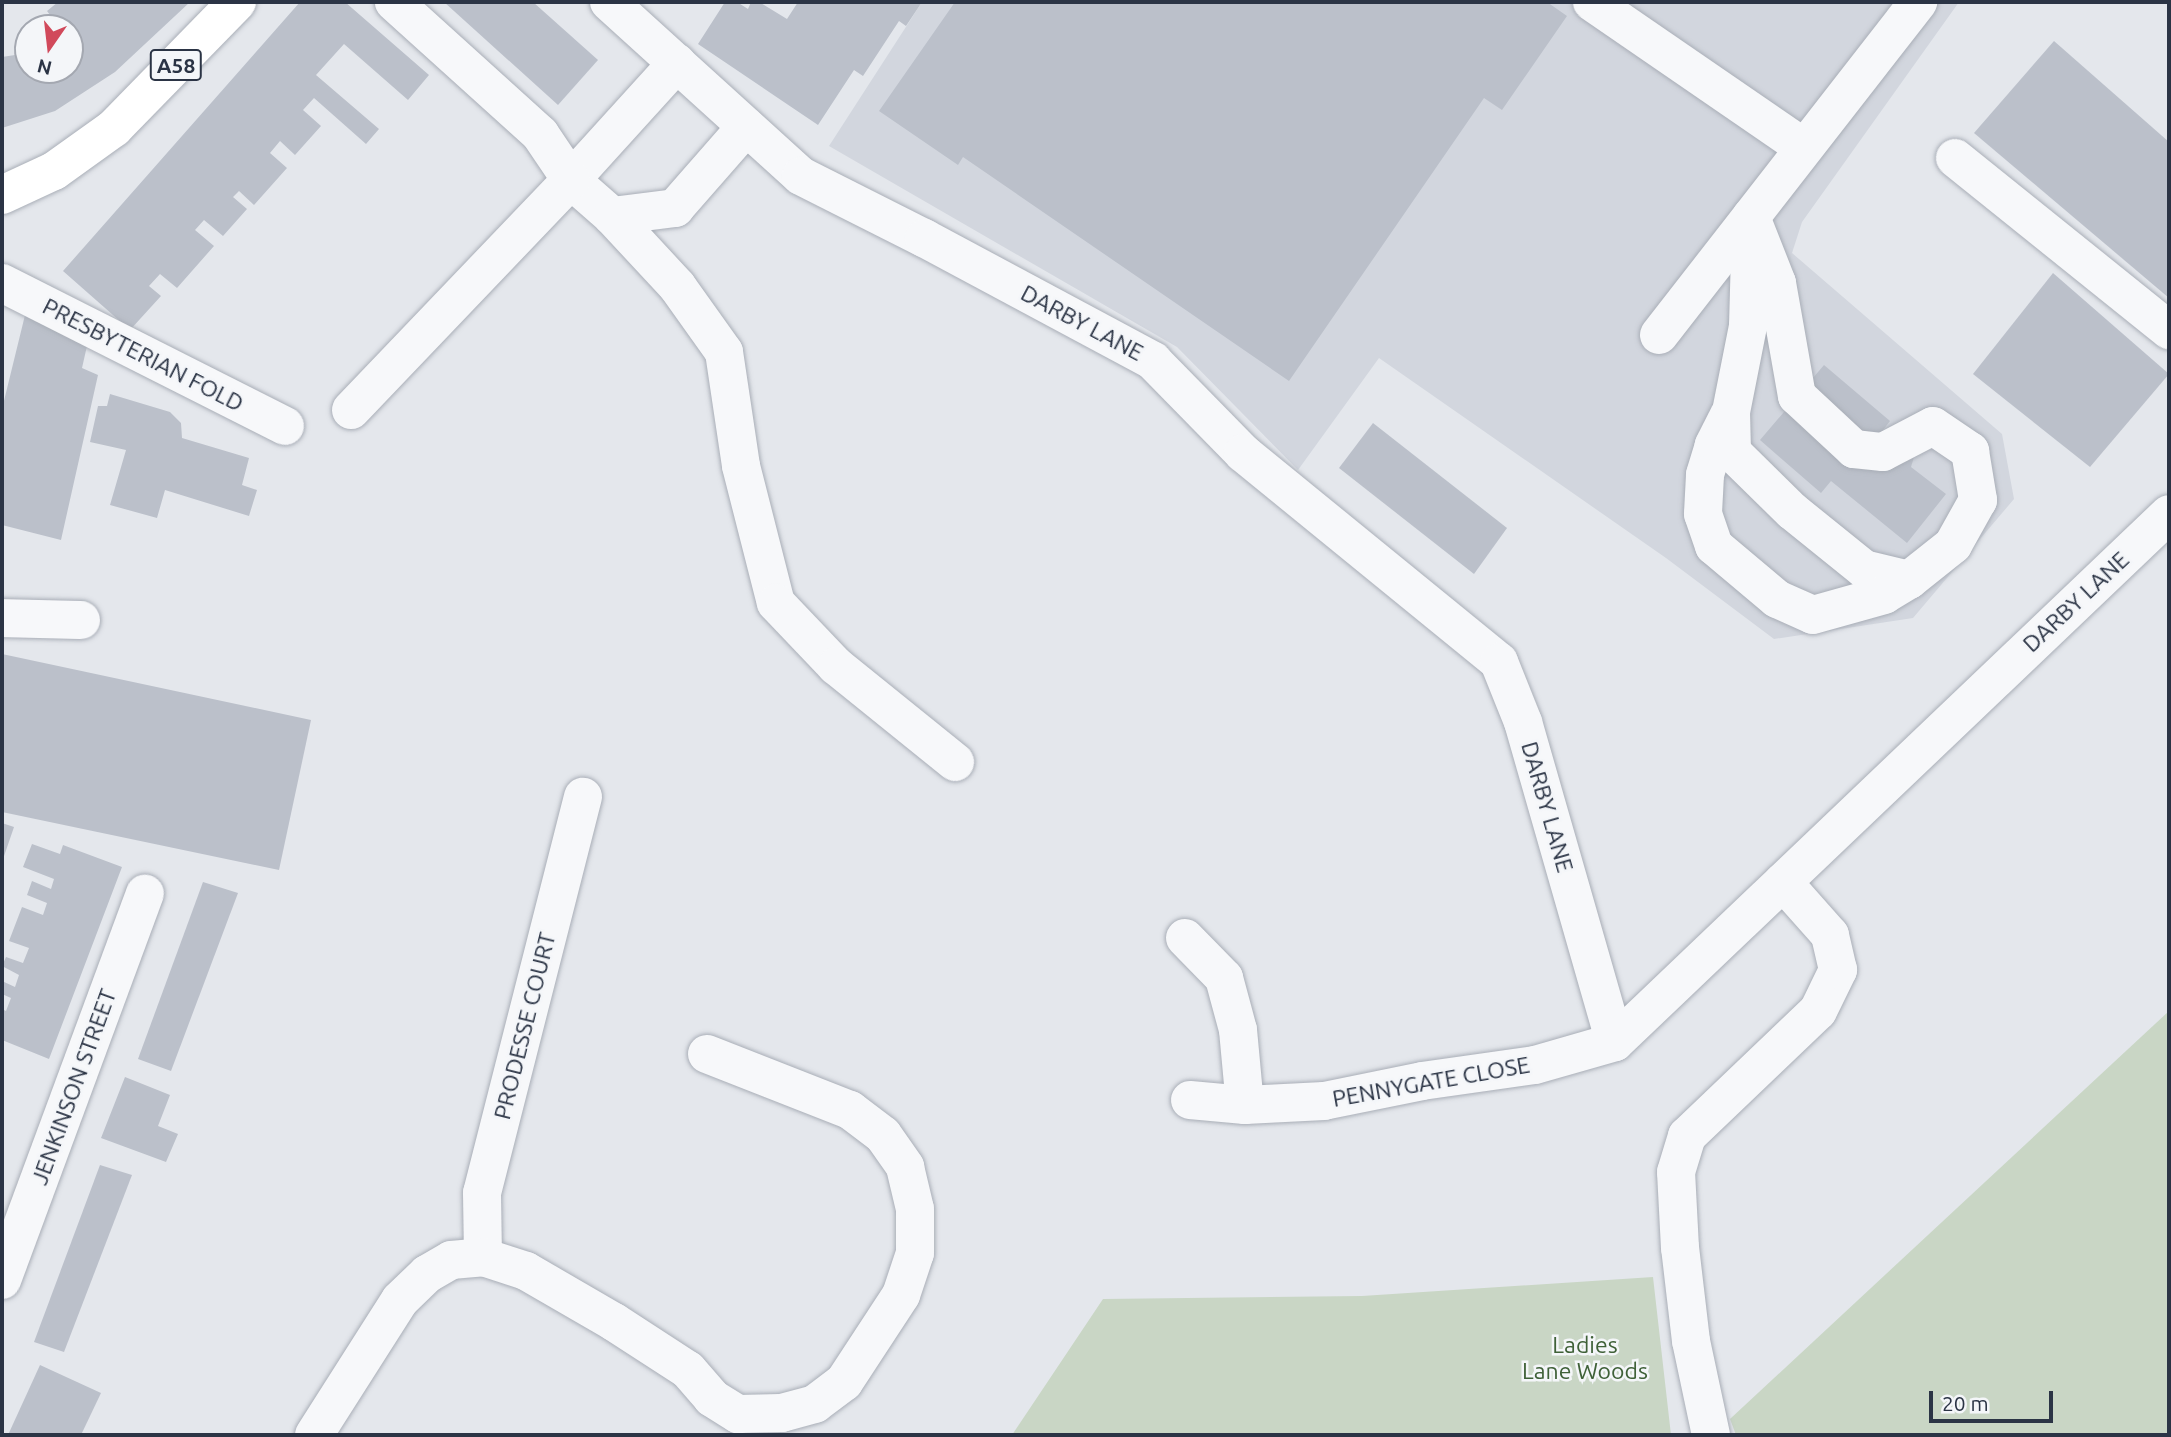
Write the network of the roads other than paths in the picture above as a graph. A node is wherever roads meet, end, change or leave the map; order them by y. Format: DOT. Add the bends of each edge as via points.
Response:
graph roads {
  1 [pos="237,2"];
  2 [pos="394,2"];
  3 [pos="1592,2"];
  4 [pos="1918,2"];
  5 [pos="623,14"];
  6 [pos="677,63"];
  7 [pos="746,127"];
  8 [pos="1803,147"];
  9 [pos="1955,158"];
  10 [pos="571,180"];
  11 [pos="2,195"];
  12 [pos="612,216"];
  13 [pos="1751,217"];
  14 [pos="2,283"];
  15 [pos="2169,330"];
  16 [pos="1659,335"];
  17 [pos="351,410"];
  18 [pos="1731,412"];
  19 [pos="285,426"];
  20 [pos="2169,514"];
  21 [pos="1909,580"];
  22 [pos="2,618"];
  23 [pos="82,620"];
  24 [pos="955,762"];
  25 [pos="583,797"];
  26 [pos="1783,882"];
  27 [pos="145,894"];
  28 [pos="1185,938"];
  29 [pos="1615,1042"];
  30 [pos="707,1054"];
  31 [pos="1190,1100"];
  32 [pos="1245,1105"];
  33 [pos="483,1256"];
  34 [pos="2,1280"];
  35 [pos="735,1424"];
  36 [pos="314,1435"];
  37 [pos="1711,1435"];
  1 -- 11 [label="highway, A58" via="114,128 54,171"];
  2 -- 10 [label="street" via="540,134"];
  3 -- 8 [label="street"];
  4 -- 8 [label="street"];
  5 -- 6 [label="street, DARBY LANE"];
  6 -- 7 [label="street, DARBY LANE"];
  6 -- 10 [label="street"];
  7 -- 12 [label="street" via="675,208"];
  7 -- 29 [label="street, DARBY LANE" via="801,176 1153,360 1243,453 1499,662 1523,722"];
  8 -- 13 [label="street"];
  9 -- 15 [label="street"];
  10 -- 12 [label="street"];
  10 -- 17 [label="street"];
  12 -- 24 [label="street" via="677,286 724,352 741,466 776,603 836,666"];
  13 -- 16 [label="street"];
  13 -- 18 [label="street" via="1748,326"];
  13 -- 21 [label="street" via="1777,283 1797,396 1854,449 1883,452 1933,426 1969,451 1978,500 1953,545"];
  14 -- 19 [label="street, PRESBYTERIAN FOLD"];
  18 -- 21 [label="street" via="1732,452 1792,511 1864,569"];
  18 -- 21 [label="street" via="1705,475 1703,514 1714,546 1777,599 1814,615 1884,595"];
  20 -- 26 [label="street, DARBY LANE"];
  22 -- 23 [label="street"];
  25 -- 33 [label="street, PRODESSE COURT" via="482,1193"];
  26 -- 29 [label="street, DARBY LANE"];
  26 -- 37 [label="street" via="1829,935 1838,970 1818,1011 1687,1136 1676,1172 1691,1341"];
  27 -- 34 [label="street, JENKINSON STREET"];
  28 -- 32 [label="street" via="1224,978 1238,1030"];
  29 -- 32 [label="street, PENNYGATE CLOSE" via="1535,1065 1324,1101"];
  30 -- 35 [label="street" via="778,1095 850,1110 883,1135 905,1167 915,1209 915,1253 901,1295 844,1381 815,1404"];
  31 -- 32 [label="street, PENNYGATE CLOSE"];
  33 -- 35 [label="street" via="526,1272 688,1370"];
  33 -- 36 [label="street" via="451,1260 427,1274 400,1300"];
}
